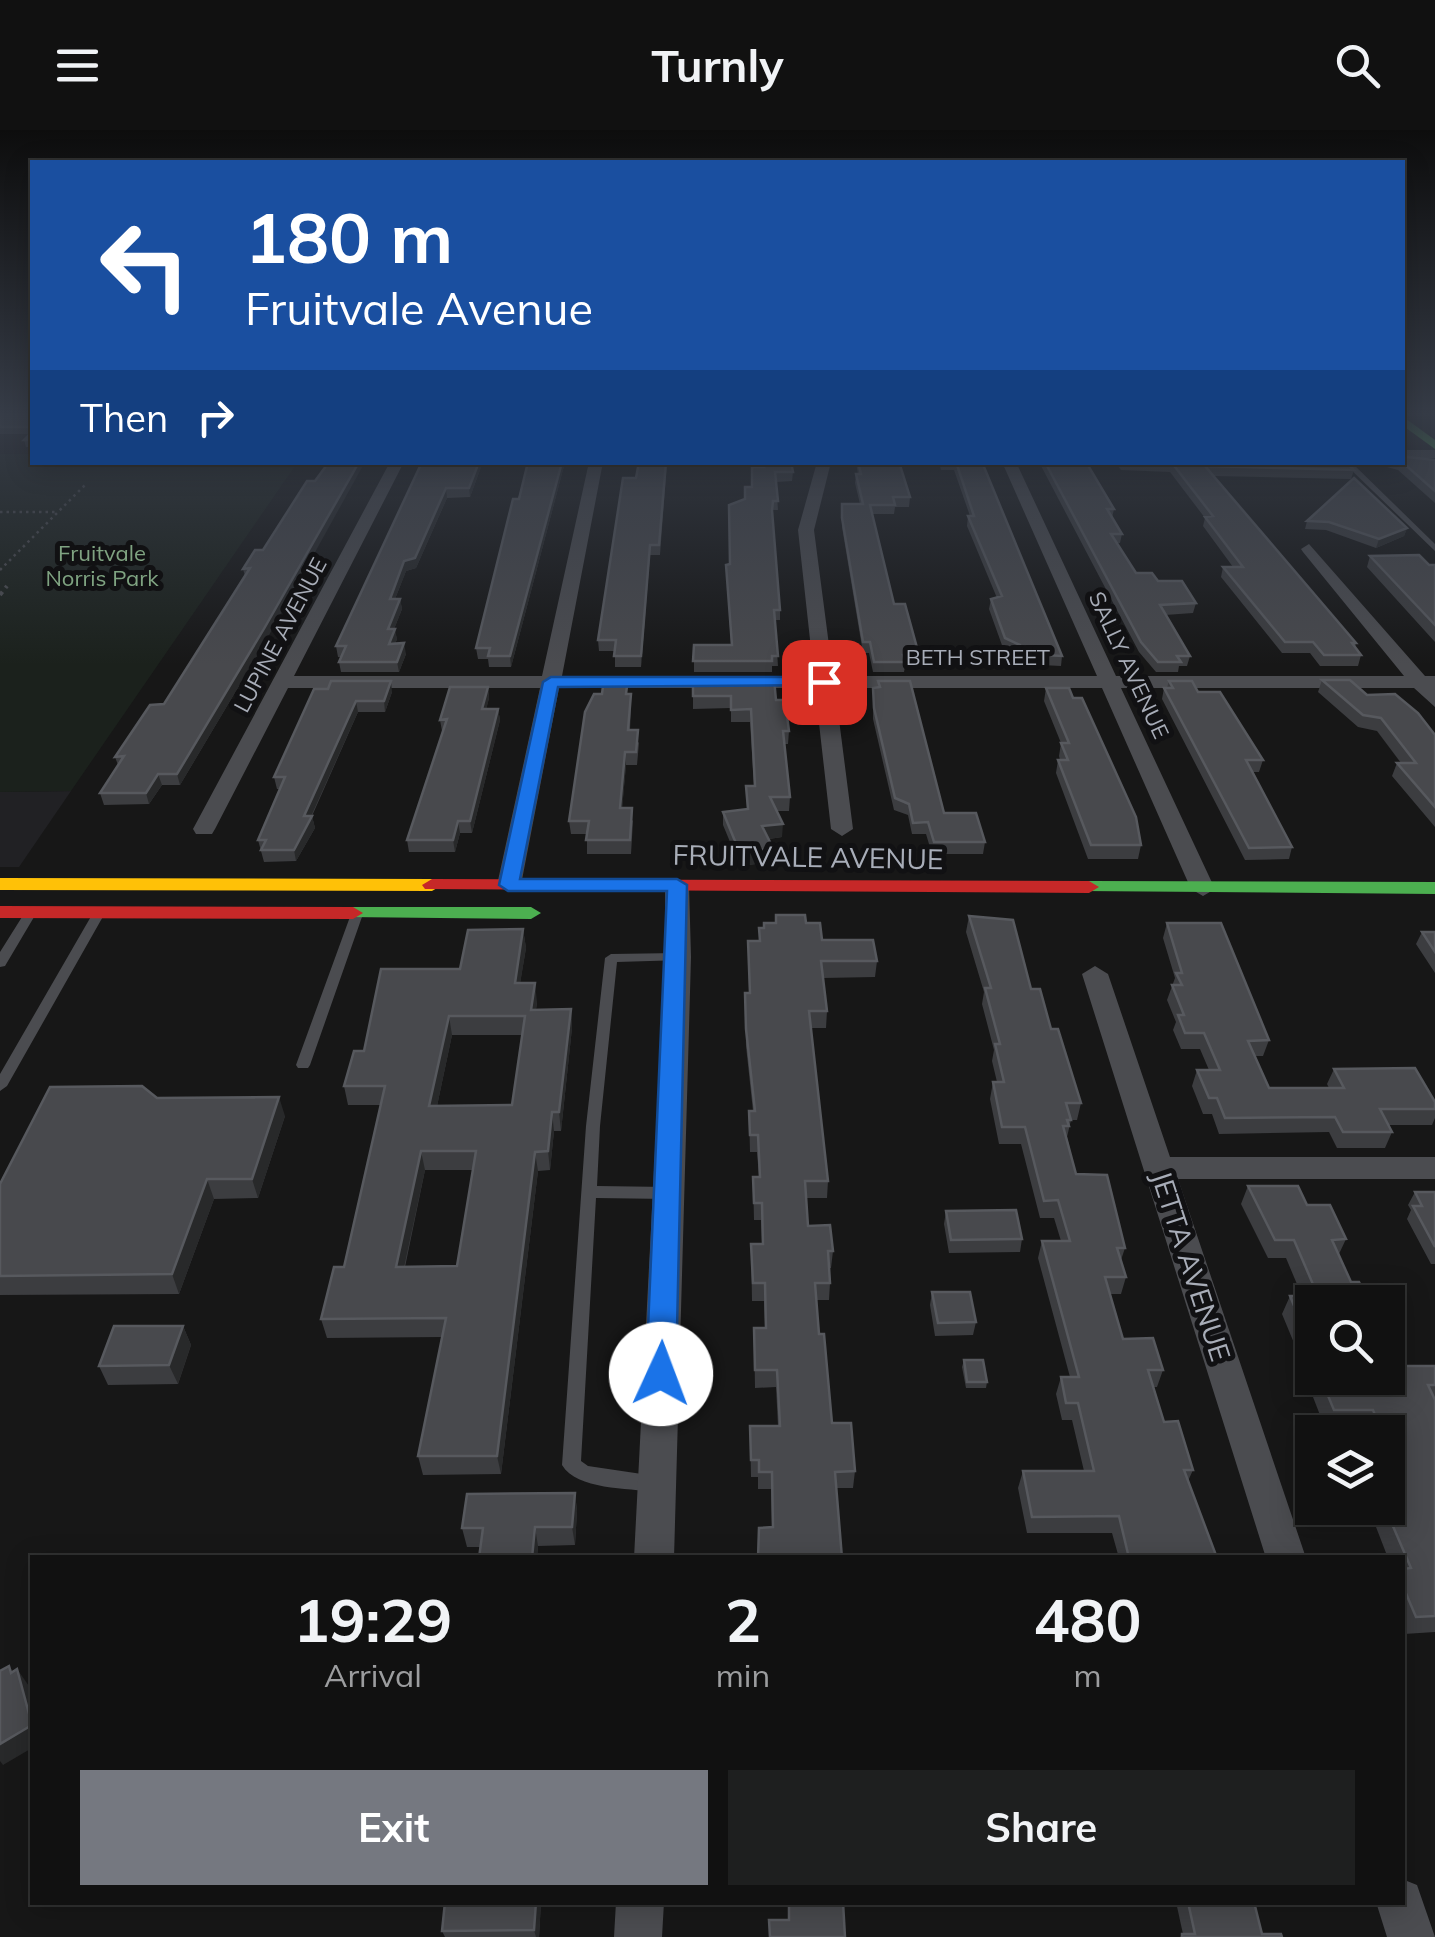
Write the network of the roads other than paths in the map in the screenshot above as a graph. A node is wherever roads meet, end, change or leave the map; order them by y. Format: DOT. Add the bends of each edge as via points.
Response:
graph roads {
  1 [pos="379,496"];
  2 [pos="589,496"];
  3 [pos="814,496"];
  4 [pos="1025,496"];
  5 [pos="1381,496"];
  6 [pos="1308,549"];
  7 [pos="1435,550"];
  8 [pos="281,682"];
  9 [pos="551,682"];
  10 [pos="824,682"];
  11 [pos="1110,682"];
  12 [pos="1427,682"];
  13 [pos="1435,702"];
  14 [pos="204,829"];
  15 [pos="842,829"];
  16 [pos="0,884"];
  17 [pos="508,885"];
  18 [pos="1203,888"];
  19 [pos="1435,888"];
  20 [pos="677,905"];
  21 [pos="0,912"];
  22 [pos="31,912"];
  23 [pos="99,913"];
  24 [pos="546,913"];
  25 [pos="357,914"];
  26 [pos="678,958"];
  27 [pos="0,963"];
  28 [pos="1094,974"];
  29 [pos="302,1065"];
  30 [pos="0,1086"];
  31 [pos="1158,1168"];
  32 [pos="1435,1168"];
  33 [pos="590,1192"];
  34 [pos="668,1193"];
  35 [pos="656,1483"];
  36 [pos="654,1555"];
  37 [pos="1285,1555"];
  38 [pos="640,1905"];
  39 [pos="1401,1905"];
  40 [pos="638,1937"];
  41 [pos="1411,1937"];
  1 -- 8 [label="street, LUPINE AVENUE"];
  2 -- 9 [label="street"];
  3 -- 10 [label="street" via="806,530"];
  4 -- 11 [label="street, SALLY AVENUE"];
  5 -- 7 [label="lane"];
  6 -- 12 [label="street"];
  8 -- 9 [label="street, BETH STREET"];
  8 -- 14 [label="street, LUPINE AVENUE"];
  9 -- 10 [label="street, BETH STREET"];
  9 -- 17 [label="street"];
  10 -- 11 [label="street, BETH STREET"];
  10 -- 15 [label="street"];
  11 -- 12 [label="street, BETH STREET"];
  11 -- 18 [label="street, SALLY AVENUE"];
  12 -- 13 [label="street"];
  16 -- 17 [label="main road, FRUITVALE AVENUE"];
  17 -- 20 [label="main road, FRUITVALE AVENUE"];
  18 -- 19 [label="main road, FRUITVALE AVENUE"];
  18 -- 20 [label="main road, FRUITVALE AVENUE"];
  20 -- 26 [label="street"];
  21 -- 22 [label="main road"];
  22 -- 23 [label="main road"];
  22 -- 27 [label="lane"];
  23 -- 25 [label="main road"];
  23 -- 30 [label="lane"];
  24 -- 25 [label="main road"];
  25 -- 29 [label="lane"];
  26 -- 33 [label="lane" via="611,958"];
  26 -- 34 [label="street"];
  28 -- 31 [label="street, JETTA AVENUE"];
  31 -- 32 [label="street"];
  31 -- 37 [label="street, JETTA AVENUE"];
  33 -- 34 [label="lane"];
  33 -- 35 [label="lane" via="571,1466 584,1474"];
  34 -- 35 [label="street"];
  35 -- 36 [label="street"];
  38 -- 40 [label="street"];
  39 -- 41 [label="street"];
}
